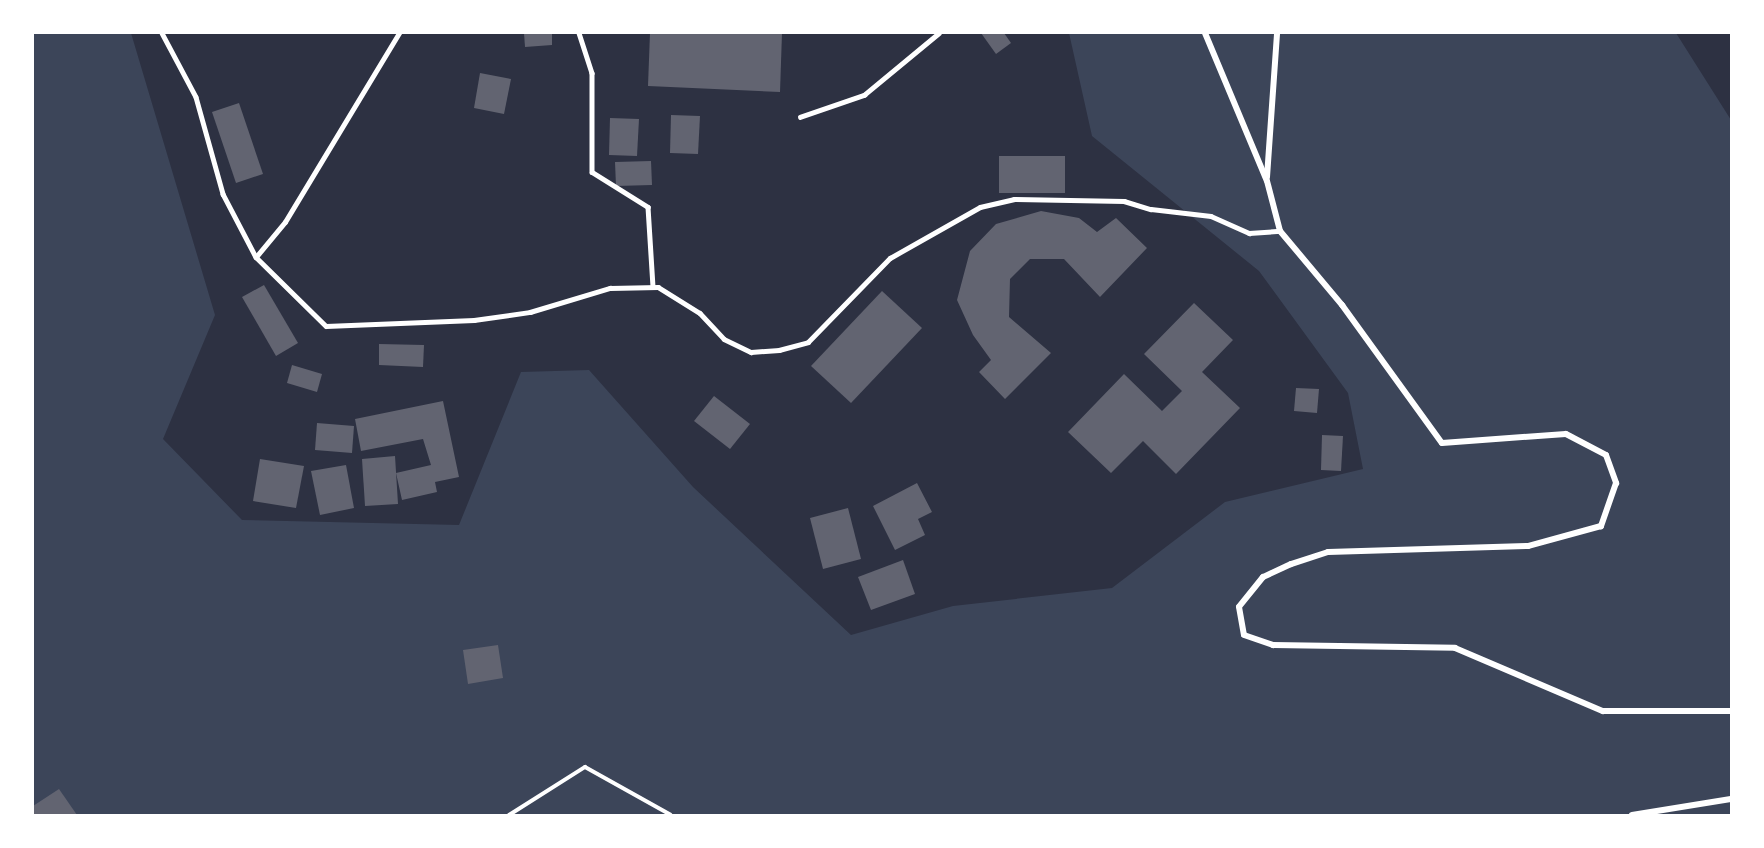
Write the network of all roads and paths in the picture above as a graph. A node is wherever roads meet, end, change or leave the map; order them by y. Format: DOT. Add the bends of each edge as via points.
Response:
graph roads {
  1 [pos="162,33"];
  2 [pos="399,33"];
  3 [pos="579,33"];
  4 [pos="939,33"];
  5 [pos="1205,33"];
  6 [pos="1277,33"];
  7 [pos="800,117"];
  8 [pos="1267,181"];
  9 [pos="1280,231"];
  10 [pos="256,257"];
  11 [pos="653,287"];
  12 [pos="1731,711"];
  13 [pos="1731,799"];
  14 [pos="509,815"];
  15 [pos="671,815"];
  16 [pos="1632,815"];
  1 -- 10 [label="lane" via="196,97 223,194"];
  2 -- 10 [label="lane" via="285,222"];
  3 -- 11 [label="lane" via="592,73 592,172 648,207"];
  4 -- 7 [label="lane" via="864,95"];
  5 -- 8 [label="street"];
  6 -- 8 [label="street"];
  8 -- 9 [label="street"];
  9 -- 11 [label="lane" via="1249,233 1210,216 1150,209 1125,201 1014,199 980,207 890,258 808,342 779,350 751,352 724,339 700,313"];
  9 -- 12 [label="street" via="1342,305 1442,443 1566,434 1606,454 1616,483 1601,526 1528,546 1328,552 1291,564 1263,577 1239,607 1244,635 1273,645 1455,648 1603,711"];
  10 -- 11 [label="lane" via="326,326 474,320 530,312 610,288"];
  13 -- 16 [label="street"];
  14 -- 15 [label="path" via="585,767"];
}
